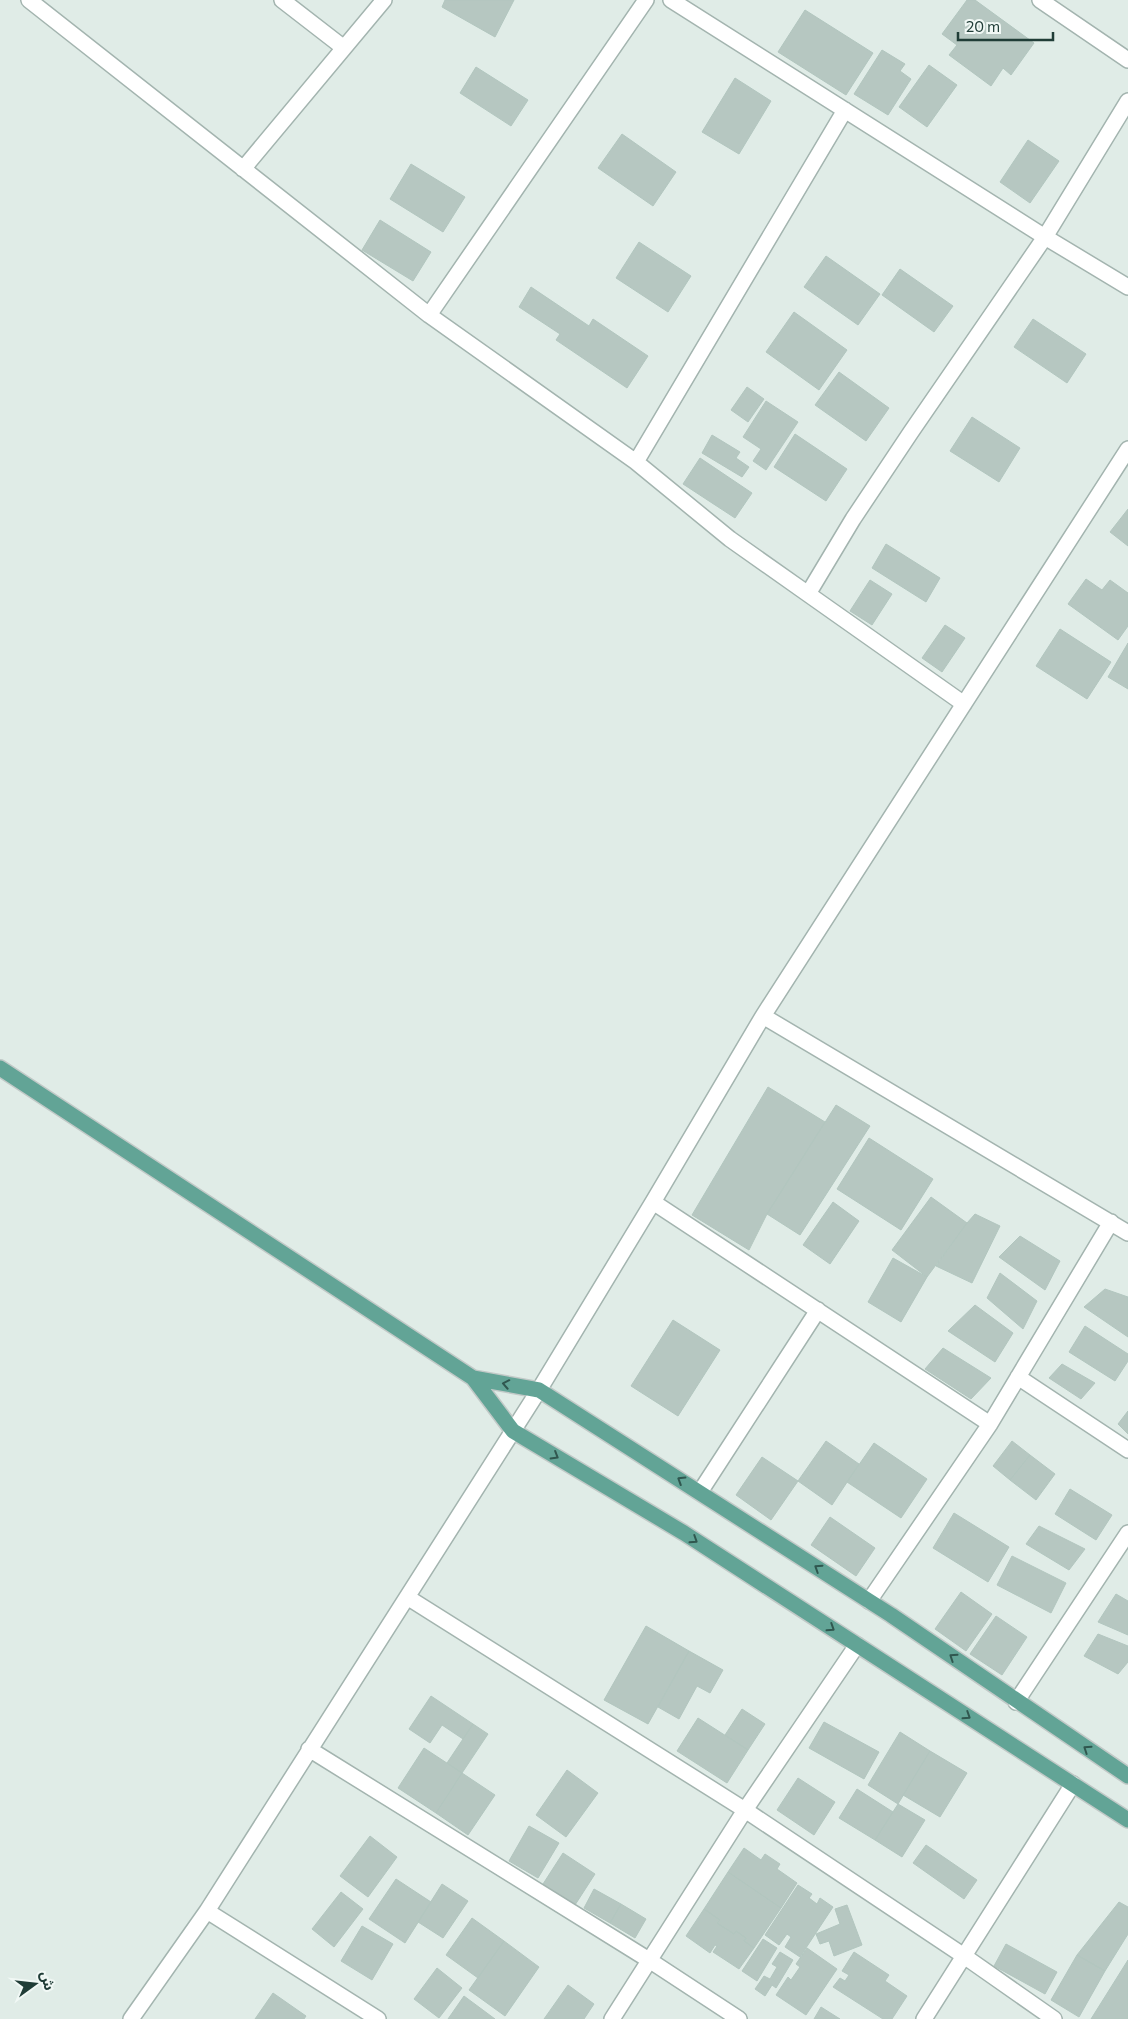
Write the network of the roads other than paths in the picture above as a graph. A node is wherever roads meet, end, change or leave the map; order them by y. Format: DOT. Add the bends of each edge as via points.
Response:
graph roads {
  1 [pos="29,0"];
  2 [pos="282,0"];
  3 [pos="384,0"];
  4 [pos="646,0"];
  5 [pos="671,0"];
  6 [pos="1040,0"];
  7 [pos="344,48"];
  8 [pos="1128,60"];
  9 [pos="1128,101"];
  10 [pos="845,110"];
  11 [pos="243,169"];
  12 [pos="1045,237"];
  13 [pos="1128,287"];
  14 [pos="429,315"];
  15 [pos="1128,449"];
  16 [pos="636,462"];
  17 [pos="808,594"];
  18 [pos="964,704"];
  19 [pos="763,1016"];
  20 [pos="0,1068"];
  21 [pos="654,1202"];
  22 [pos="1111,1222"];
  23 [pos="1128,1233"];
  24 [pos="818,1310"];
  25 [pos="1018,1377"];
  26 [pos="473,1378"];
  27 [pos="539,1390"];
  28 [pos="990,1424"];
  29 [pos="513,1431"];
  30 [pos="1128,1450"];
  31 [pos="700,1492"];
  32 [pos="1128,1533"];
  33 [pos="407,1597"];
  34 [pos="869,1601"];
  35 [pos="857,1645"];
  36 [pos="1016,1702"];
  37 [pos="309,1749"];
  38 [pos="1128,1776"];
  39 [pos="1072,1784"];
  40 [pos="746,1810"];
  41 [pos="1128,1820"];
  42 [pos="207,1911"];
  43 [pos="964,1956"];
  44 [pos="649,1960"];
  45 [pos="131,2019"];
  46 [pos="378,2019"];
  47 [pos="612,2019"];
  48 [pos="739,2019"];
  49 [pos="924,2019"];
  50 [pos="1054,2019"];
  1 -- 11 [label="street"];
  2 -- 7 [label="street"];
  3 -- 7 [label="street"];
  4 -- 14 [label="street"];
  5 -- 10 [label="street"];
  6 -- 8 [label="street"];
  7 -- 11 [label="street"];
  9 -- 12 [label="street"];
  10 -- 12 [label="street"];
  10 -- 16 [label="street"];
  11 -- 14 [label="street"];
  12 -- 13 [label="street"];
  12 -- 17 [label="street" via="905,440"];
  14 -- 16 [label="street"];
  15 -- 18 [label="street"];
  16 -- 17 [label="street" via="730,538"];
  17 -- 18 [label="street"];
  18 -- 19 [label="street"];
  19 -- 21 [label="street"];
  19 -- 22 [label="street"];
  20 -- 26 [label="main road"];
  21 -- 24 [label="street"];
  21 -- 27 [label="street"];
  22 -- 23 [label="street"];
  22 -- 25 [label="street"];
  24 -- 28 [label="street"];
  24 -- 31 [label="street"];
  25 -- 28 [label="street"];
  25 -- 30 [label="street"];
  27 -- 26 [label="main road, one-way"];
  26 -- 29 [label="main road"];
  27 -- 29 [label="street"];
  31 -- 27 [label="main road, one-way"];
  28 -- 34 [label="street"];
  29 -- 33 [label="street"];
  29 -- 35 [label="main road, one-way" via="684,1533"];
  34 -- 31 [label="main road, one-way"];
  32 -- 36 [label="street"];
  33 -- 37 [label="street"];
  33 -- 40 [label="street"];
  36 -- 34 [label="main road, one-way"];
  35 -- 39 [label="main road, one-way"];
  35 -- 40 [label="street"];
  38 -- 36 [label="main road, one-way"];
  37 -- 42 [label="street"];
  37 -- 44 [label="street"];
  39 -- 41 [label="main road"];
  39 -- 43 [label="street"];
  40 -- 43 [label="street"];
  40 -- 44 [label="street"];
  42 -- 45 [label="street"];
  42 -- 46 [label="street"];
  43 -- 49 [label="street"];
  43 -- 50 [label="street"];
  44 -- 47 [label="street"];
  44 -- 48 [label="street"];
}
